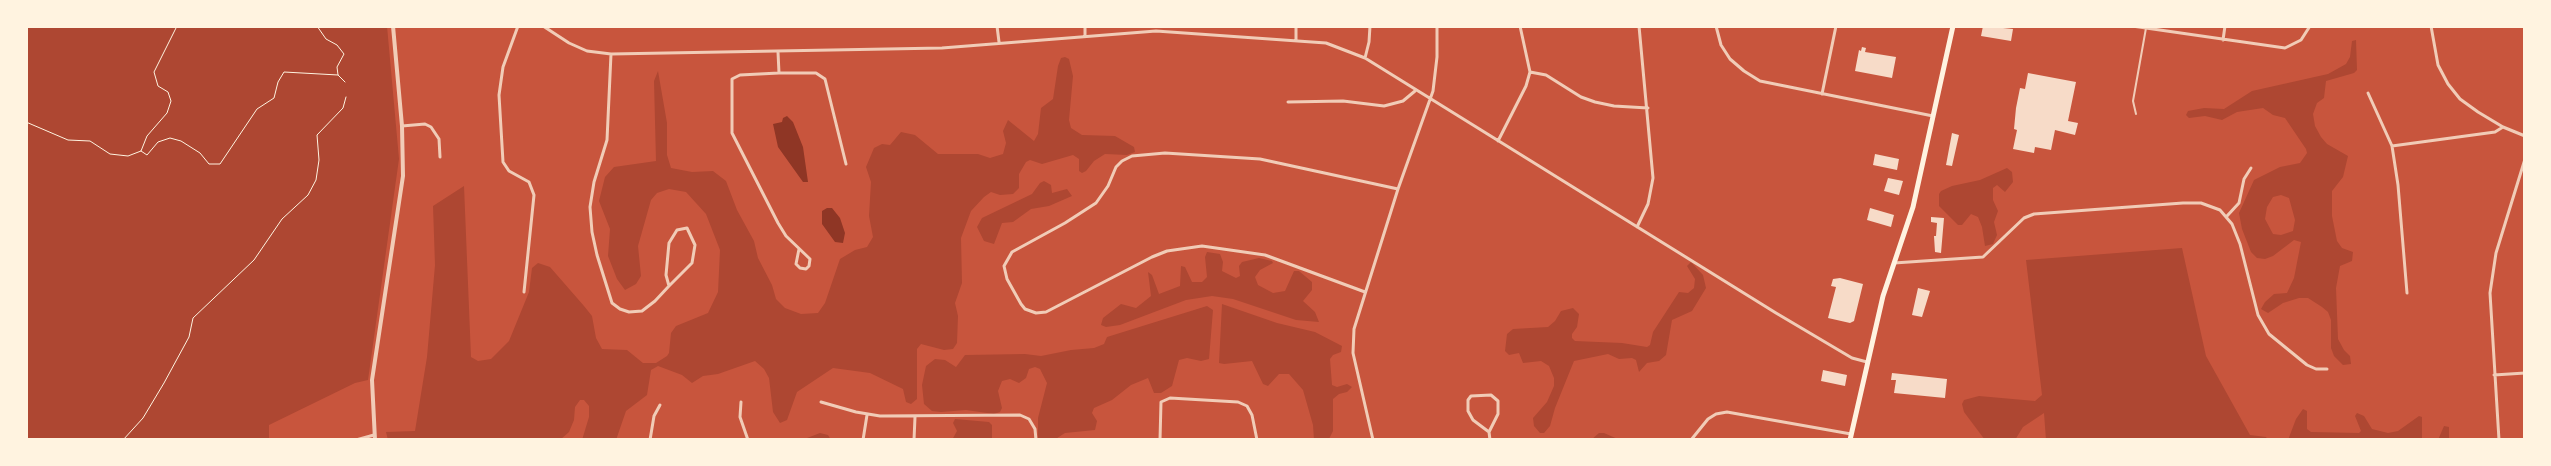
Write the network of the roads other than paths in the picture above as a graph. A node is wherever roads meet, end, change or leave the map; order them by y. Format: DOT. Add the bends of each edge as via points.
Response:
graph roads {
  1 [pos="393,26"];
  2 [pos="518,26"];
  3 [pos="543,26"];
  4 [pos="997,26"];
  5 [pos="1085,26"];
  6 [pos="1296,26"];
  7 [pos="1370,26"];
  8 [pos="1437,26"];
  9 [pos="1520,26"];
  10 [pos="1639,26"];
  11 [pos="1716,26"];
  12 [pos="1836,26"];
  13 [pos="1953,26"];
  14 [pos="2132,26"];
  15 [pos="2225,26"];
  16 [pos="2310,26"];
  17 [pos="2431,26"];
  18 [pos="2149,28"];
  19 [pos="1085,36"];
  20 [pos="1296,40"];
  21 [pos="2223,40"];
  22 [pos="999,42"];
  23 [pos="778,52"];
  24 [pos="611,54"];
  25 [pos="1365,58"];
  26 [pos="1530,72"];
  27 [pos="779,73"];
  28 [pos="1415,91"];
  29 [pos="2368,93"];
  30 [pos="1822,94"];
  31 [pos="1430,100"];
  32 [pos="1288,102"];
  33 [pos="1648,108"];
  34 [pos="2136,114"];
  35 [pos="1934,116"];
  36 [pos="402,126"];
  37 [pos="2503,127"];
  38 [pos="2525,136"];
  39 [pos="1498,141"];
  40 [pos="2392,146"];
  41 [pos="440,157"];
  42 [pos="2525,159"];
  43 [pos="846,164"];
  44 [pos="2251,168"];
  45 [pos="1398,189"];
  46 [pos="2227,216"];
  47 [pos="1637,227"];
  48 [pos="799,249"];
  49 [pos="1894,263"];
  50 [pos="670,286"];
  51 [pos="524,292"];
  52 [pos="1364,292"];
  53 [pos="2407,293"];
  54 [pos="1867,362"];
  55 [pos="2327,369"];
  56 [pos="2525,373"];
  57 [pos="2494,375"];
  58 [pos="742,402"];
  59 [pos="821,402"];
  60 [pos="660,405"];
  61 [pos="867,414"];
  62 [pos="915,417"];
  63 [pos="1489,432"];
  64 [pos="1851,437"];
  65 [pos="375,438"];
  66 [pos="356,440"];
  67 [pos="650,440"];
  68 [pos="748,440"];
  69 [pos="863,440"];
  70 [pos="914,440"];
  71 [pos="1036,440"];
  72 [pos="1160,440"];
  73 [pos="1257,440"];
  74 [pos="1373,440"];
  75 [pos="1490,440"];
  76 [pos="1691,440"];
  77 [pos="2499,440"];
  1 -- 36 [label="street"];
  2 -- 51 [label="street" via="503,67 499,95 503,162 509,171 529,182 534,195"];
  3 -- 24 [label="street" via="578,47"];
  4 -- 22 [label="street"];
  5 -- 19 [label="street"];
  6 -- 20 [label="street"];
  7 -- 25 [label="street"];
  8 -- 31 [label="street" via="1436,76"];
  9 -- 26 [label="street"];
  10 -- 33 [label="street"];
  11 -- 30 [label="street" via="1725,52 1744,71 1772,85"];
  12 -- 30 [label="street"];
  13 -- 35 [label="main road"];
  14 -- 18 [label="street"];
  15 -- 21 [label="street"];
  16 -- 21 [label="street" via="2301,40 2285,48"];
  17 -- 37 [label="street" via="2438,65 2448,84 2460,98"];
  18 -- 21 [label="street"];
  18 -- 34 [label="lane" via="2133,101"];
  19 -- 20 [label="street" via="1156,31"];
  19 -- 22 [label="street"];
  20 -- 25 [label="street" via="1326,44"];
  22 -- 23 [label="street" via="942,48"];
  23 -- 24 [label="street"];
  23 -- 27 [label="street"];
  24 -- 50 [label="street" via="607,140 590,207 597,255 610,298 620,309 635,313 642,311"];
  25 -- 28 [label="street"];
  26 -- 33 [label="street" via="1546,75 1595,102"];
  26 -- 39 [label="street"];
  27 -- 43 [label="street" via="816,73 825,79"];
  27 -- 48 [label="street" via="740,75 732,79 732,133 778,223"];
  28 -- 31 [label="street"];
  28 -- 32 [label="street" via="1403,101 1384,106 1344,101"];
  29 -- 40 [label="street"];
  30 -- 35 [label="street"];
  31 -- 39 [label="street"];
  31 -- 45 [label="street"];
  33 -- 47 [label="street" via="1653,178 1648,204"];
  35 -- 49 [label="main road" via="1913,207"];
  36 -- 41 [label="street" via="431,126 439,139"];
  36 -- 65 [label="street" via="403,176 372,380"];
  37 -- 38 [label="street"];
  37 -- 40 [label="street" via="2495,132"];
  39 -- 47 [label="street"];
  40 -- 53 [label="street"];
  42 -- 57 [label="street" via="2494,263 2490,293"];
  44 -- 46 [label="street" via="2244,178 2239,202"];
  45 -- 52 [label="street"];
  45 -- 52 [label="street" via="1260,159 1165,153 1132,156 1116,167 1096,202 1012,252 1004,266 1007,279 1021,304 1036,313 1046,312 1152,257 1167,251 1202,246 1265,255"];
  46 -- 49 [label="street" via="2210,206 2192,203 2034,214 2024,218 1983,257"];
  46 -- 55 [label="street" via="2240,244 2263,326 2307,365"];
  47 -- 54 [label="street" via="1852,358"];
  48 -- 48 [label="street" via="810,259 806,269 796,264"];
  49 -- 54 [label="main road"];
  50 -- 50 [label="street" via="692,263 695,254 692,233 687,228 677,230 669,243 666,275"];
  52 -- 74 [label="street" via="1354,329 1353,353"];
  54 -- 64 [label="main road"];
  56 -- 57 [label="street"];
  57 -- 77 [label="street"];
  58 -- 68 [label="street" via="740,418"];
  59 -- 61 [label="street"];
  60 -- 67 [label="street" via="654,416"];
  61 -- 62 [label="street"];
  61 -- 69 [label="street"];
  62 -- 70 [label="street"];
  62 -- 71 [label="street" via="1020,415 1029,419 1036,430"];
  63 -- 63 [label="street" via="1498,414 1498,401 1491,395 1472,396 1468,400 1468,411"];
  63 -- 75 [label="street"];
  64 -- 76 [label="street" via="1726,412 1708,419"];
  65 -- 66 [label="street"];
  72 -- 73 [label="street" via="1161,402 1170,398 1238,402 1247,406"];
}
